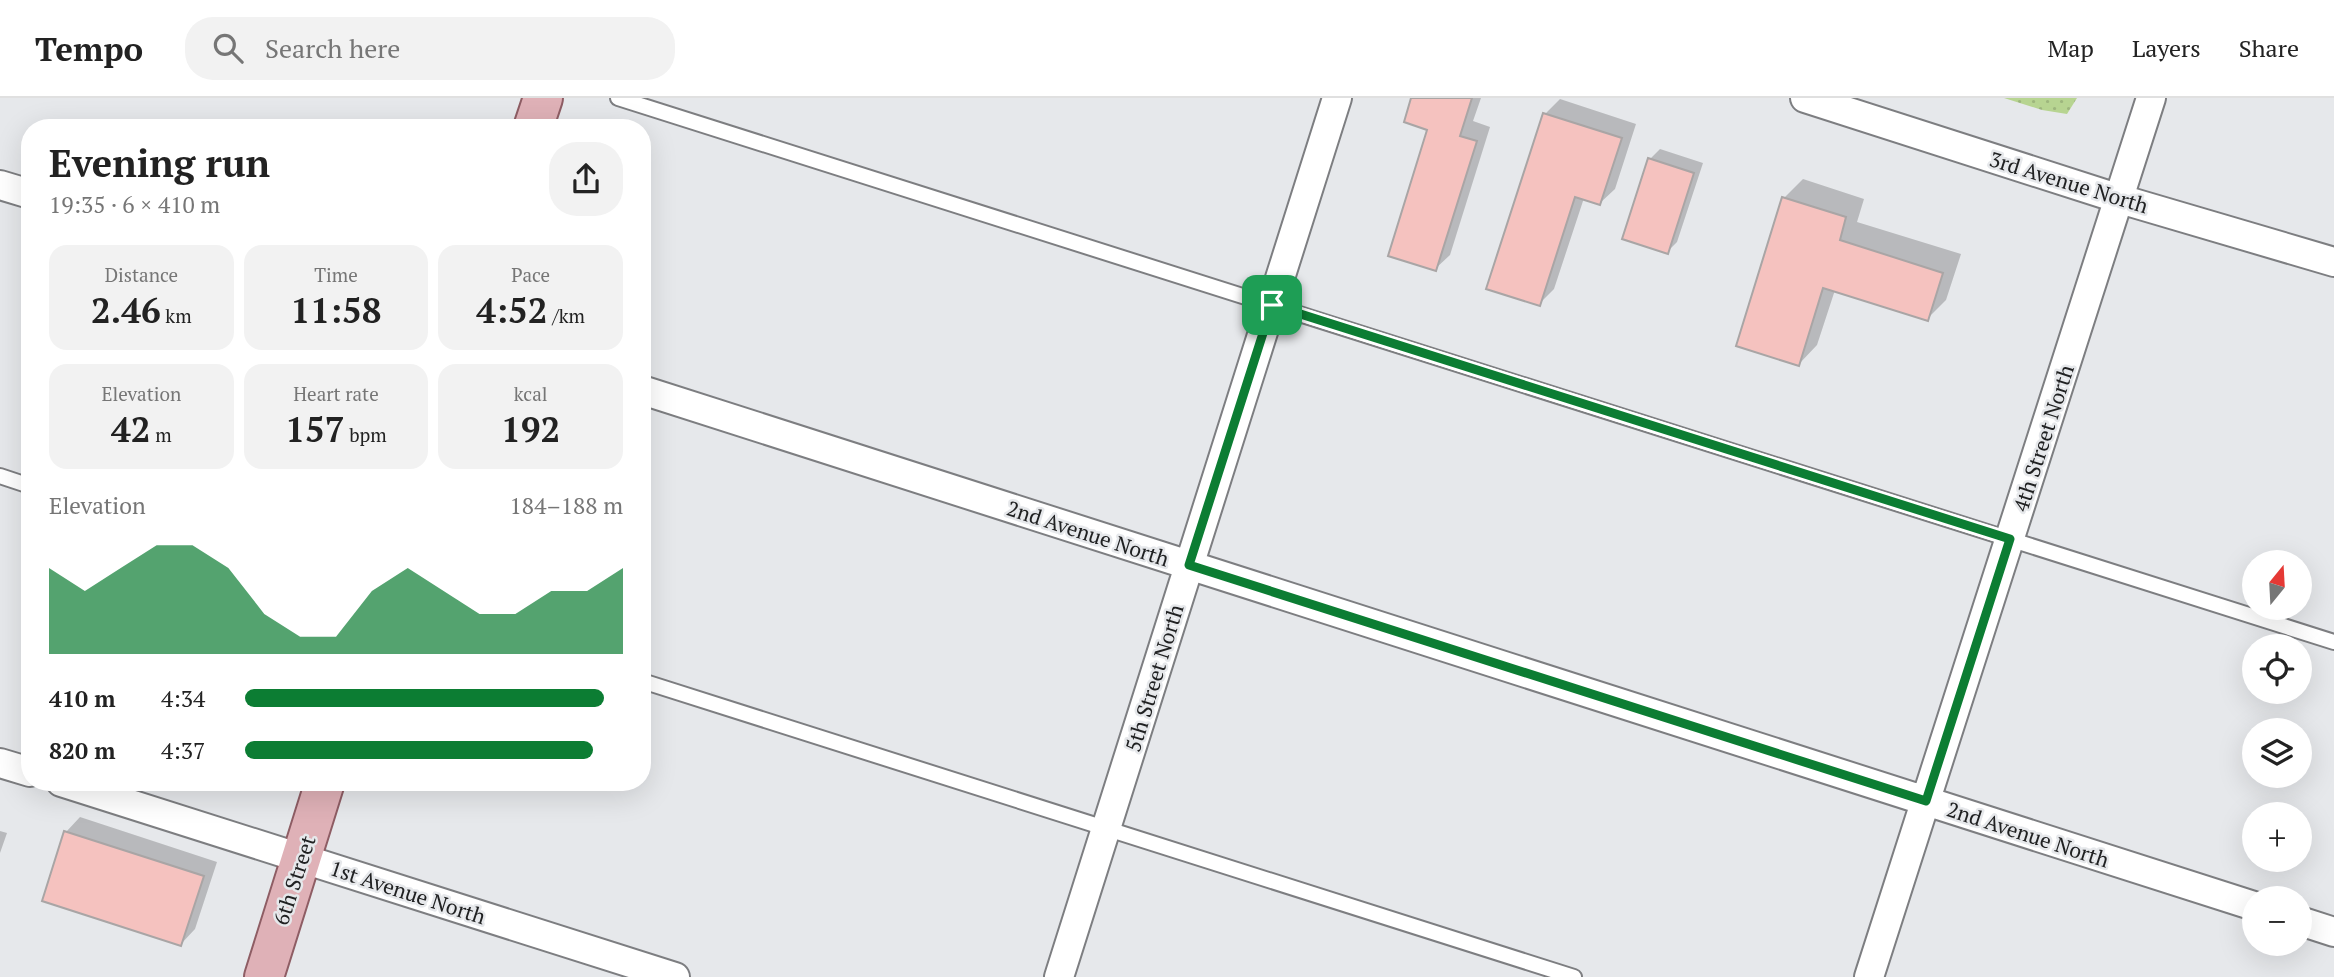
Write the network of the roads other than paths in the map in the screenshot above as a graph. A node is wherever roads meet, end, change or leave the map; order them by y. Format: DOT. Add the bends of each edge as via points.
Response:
graph roads {
  1 [pos="543,98"];
  2 [pos="618,98"];
  3 [pos="1337,98"];
  4 [pos="1805,98"];
  5 [pos="2151,98"];
  6 [pos="536,119"];
  7 [pos="0,185"];
  8 [pos="21,191"];
  9 [pos="2120,199"];
  10 [pos="2334,262"];
  11 [pos="1272,305"];
  12 [pos="651,393"];
  13 [pos="0,477"];
  14 [pos="21,483"];
  15 [pos="2010,539"];
  16 [pos="1189,565"];
  17 [pos="2334,642"];
  18 [pos="651,684"];
  19 [pos="0,763"];
  20 [pos="21,769"];
  21 [pos="89,791"];
  22 [pos="323,791"];
  23 [pos="1926,801"];
  24 [pos="1107,828"];
  25 [pos="301,859"];
  26 [pos="2242,902"];
  27 [pos="2312,924"];
  28 [pos="2334,932"];
  29 [pos="264,977"];
  30 [pos="676,977"];
  31 [pos="1059,977"];
  32 [pos="1574,977"];
  33 [pos="1869,977"];
  1 -- 6 [label="main road"];
  2 -- 11 [label="lane"];
  3 -- 11 [label="street, 5th Street North"];
  4 -- 9 [label="street, 3rd Avenue North"];
  5 -- 9 [label="street, 4th Street North"];
  7 -- 8 [label="street"];
  9 -- 10 [label="street, 3rd Avenue North"];
  9 -- 15 [label="street, 4th Street North"];
  11 -- 15 [label="lane"];
  11 -- 16 [label="street, 5th Street North"];
  12 -- 16 [label="street, 2nd Avenue North"];
  13 -- 14 [label="lane"];
  15 -- 17 [label="lane"];
  15 -- 23 [label="street, 4th Street North"];
  16 -- 23 [label="street, 2nd Avenue North"];
  16 -- 24 [label="street, 5th Street North"];
  18 -- 24 [label="lane"];
  19 -- 20 [label="street"];
  21 -- 25 [label="street, 1st Avenue North"];
  22 -- 25 [label="main road, 6th Street"];
  23 -- 26 [label="street, 2nd Avenue North"];
  23 -- 33 [label="street, 4th Street North"];
  24 -- 31 [label="street, 5th Street North"];
  24 -- 32 [label="lane"];
  25 -- 29 [label="main road, 6th Street"];
  25 -- 30 [label="street, 1st Avenue North"];
  27 -- 28 [label="street"];
}
